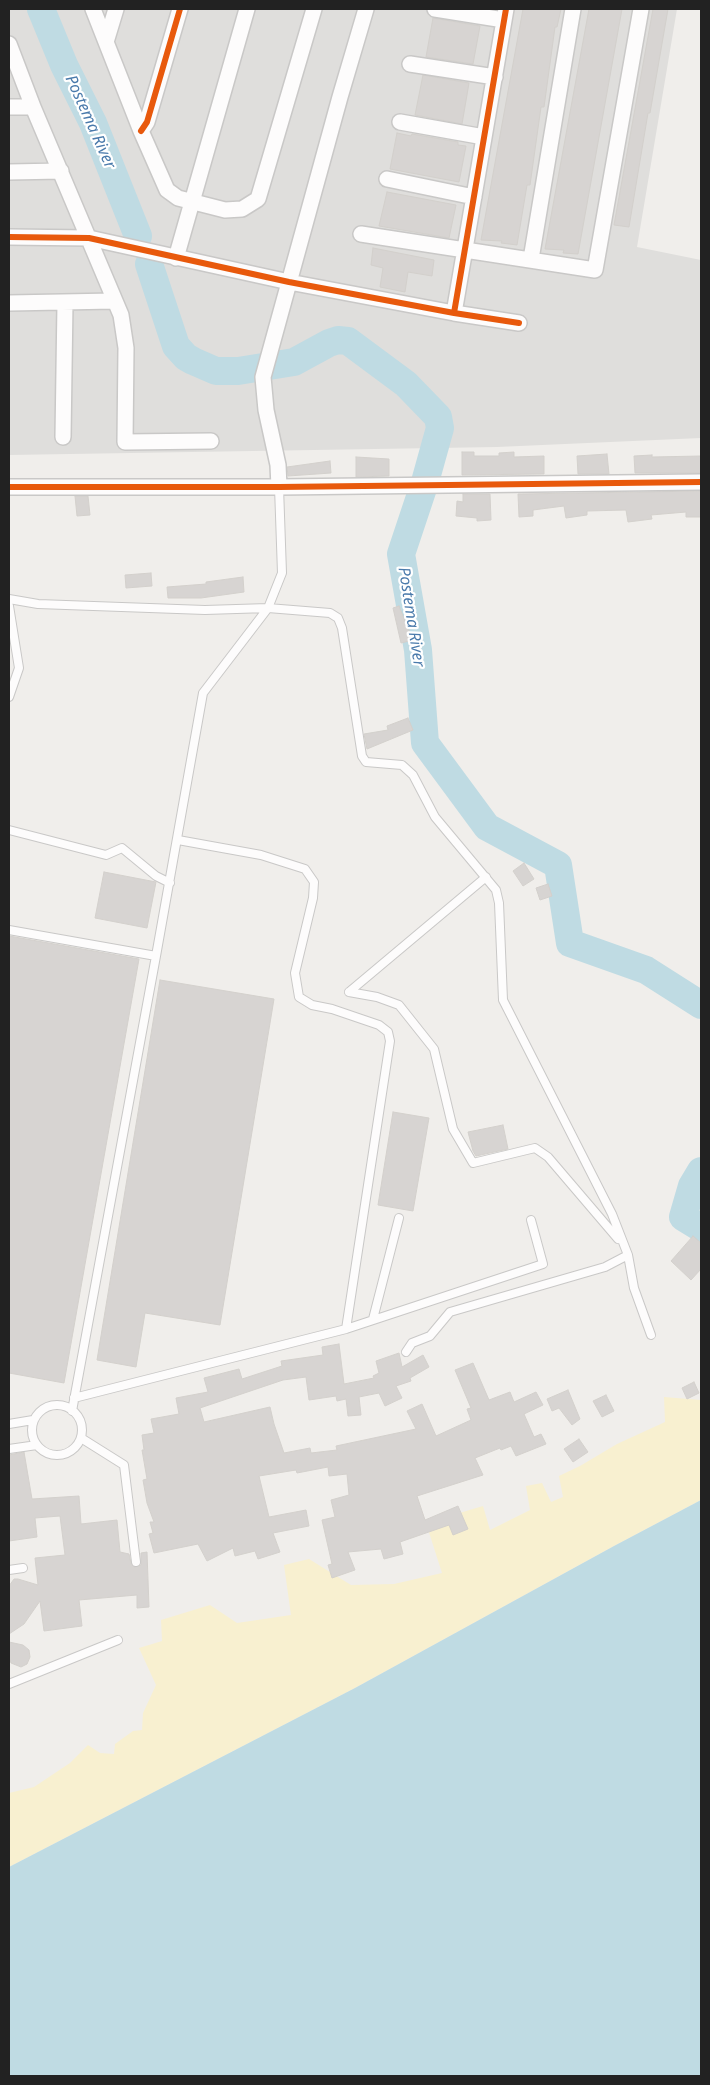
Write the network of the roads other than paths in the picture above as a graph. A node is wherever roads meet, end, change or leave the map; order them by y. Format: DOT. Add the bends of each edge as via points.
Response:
graph roads {
  1 [pos="92,9"];
  2 [pos="116,9"];
  3 [pos="180,9"];
  4 [pos="247,9"];
  5 [pos="314,9"];
  6 [pos="366,9"];
  7 [pos="434,9"];
  8 [pos="573,9"];
  9 [pos="641,9"];
  10 [pos="505,14"];
  11 [pos="106,42"];
  12 [pos="9,44"];
  13 [pos="410,64"];
  14 [pos="495,77"];
  15 [pos="9,107"];
  16 [pos="33,107"];
  17 [pos="400,122"];
  18 [pos="141,131"];
  19 [pos="484,137"];
  20 [pos="61,171"];
  21 [pos="9,172"];
  22 [pos="387,180"];
  23 [pos="474,196"];
  24 [pos="192,202"];
  25 [pos="361,234"];
  26 [pos="9,237"];
  27 [pos="89,238"];
  28 [pos="465,249"];
  29 [pos="176,258"];
  30 [pos="531,259"];
  31 [pos="289,282"];
  32 [pos="114,301"];
  33 [pos="9,303"];
  34 [pos="65,303"];
  35 [pos="454,313"];
  36 [pos="519,323"];
  37 [pos="63,437"];
  38 [pos="210,441"];
  39 [pos="701,482"];
  40 [pos="9,487"];
  41 [pos="279,487"];
  42 [pos="9,599"];
  43 [pos="9,606"];
  44 [pos="268,608"];
  45 [pos="9,697"];
  46 [pos="9,830"];
  47 [pos="178,840"];
  48 [pos="486,877"];
  49 [pos="170,883"];
  50 [pos="9,930"];
  51 [pos="156,956"];
  52 [pos="399,1218"];
  53 [pos="531,1220"];
  54 [pos="622,1244"];
  55 [pos="628,1255"];
  56 [pos="374,1319"];
  57 [pos="346,1329"];
  58 [pos="651,1335"];
  59 [pos="406,1352"];
  60 [pos="74,1398"];
  61 [pos="72,1410"];
  62 [pos="33,1420"];
  63 [pos="9,1424"];
  64 [pos="81,1438"];
  65 [pos="37,1445"];
  66 [pos="9,1449"];
  67 [pos="136,1562"];
  68 [pos="23,1568"];
  69 [pos="9,1570"];
  70 [pos="118,1640"];
  71 [pos="9,1684"];
  1 -- 11 [label="street"];
  2 -- 11 [label="street"];
  3 -- 18 [label="street" via="147,122"];
  4 -- 24 [label="street"];
  5 -- 24 [label="street" via="258,199 242,209 225,210"];
  6 -- 31 [label="street"];
  7 -- 10 [label="street"];
  8 -- 30 [label="street"];
  9 -- 30 [label="street" via="595,270"];
  10 -- 14 [label="street"];
  11 -- 18 [label="street"];
  12 -- 16 [label="street"];
  13 -- 14 [label="street"];
  14 -- 19 [label="street"];
  15 -- 16 [label="street"];
  16 -- 20 [label="street"];
  17 -- 19 [label="street"];
  18 -- 24 [label="street" via="167,190"];
  19 -- 23 [label="street"];
  20 -- 21 [label="street"];
  20 -- 27 [label="street"];
  22 -- 23 [label="street"];
  23 -- 28 [label="street"];
  24 -- 29 [label="street"];
  25 -- 28 [label="street"];
  26 -- 27 [label="street"];
  27 -- 29 [label="street"];
  27 -- 32 [label="street"];
  28 -- 30 [label="street"];
  28 -- 35 [label="street"];
  29 -- 31 [label="street"];
  31 -- 35 [label="street"];
  31 -- 41 [label="street" via="263,377"];
  32 -- 34 [label="street"];
  32 -- 38 [label="street" via="124,324 126,348 125,442"];
  33 -- 34 [label="street"];
  34 -- 37 [label="street"];
  35 -- 36 [label="street"];
  39 -- 41 [label="street"];
  40 -- 41 [label="street"];
  41 -- 44 [label="lane" via="282,573"];
  42 -- 44 [label="lane" via="47,605 205,610"];
  43 -- 45 [label="lane" via="19,668"];
  44 -- 47 [label="lane" via="203,693"];
  44 -- 48 [label="lane" via="330,613 338,618 362,756 366,762 402,766 413,775 435,817"];
  46 -- 49 [label="lane" via="106,855 122,848 156,876"];
  47 -- 49 [label="lane"];
  47 -- 57 [label="lane" via="261,855 305,869 314,882 314,898 295,973 299,997 312,1005 379,1024 388,1032 390,1040"];
  48 -- 54 [label="lane" via="496,890 499,903 503,1000 612,1214"];
  48 -- 54 [label="lane" via="348,992 377,996 399,1005 434,1049 453,1129 473,1163 535,1148 548,1157"];
  49 -- 51 [label="lane"];
  50 -- 51 [label="lane"];
  51 -- 60 [label="lane"];
  52 -- 56 [label="lane"];
  53 -- 56 [label="lane" via="543,1264"];
  54 -- 55 [label="lane"];
  55 -- 58 [label="lane" via="634,1288"];
  55 -- 59 [label="lane" via="605,1266 450,1312 430,1336 412,1343"];
  56 -- 57 [label="lane"];
  57 -- 60 [label="lane"];
  60 -- 61 [label="lane"];
  61 -- 62 [label="lane" via="51,1405 43,1408"];
  61 -- 64 [label="lane" via="81,1423"];
  62 -- 63 [label="lane"];
  62 -- 65 [label="lane" via="32,1433"];
  64 -- 65 [label="lane" via="64,1454 50,1454"];
  64 -- 67 [label="lane" via="124,1465"];
  65 -- 66 [label="lane"];
  68 -- 69 [label="lane"];
  70 -- 71 [label="lane"];
}
